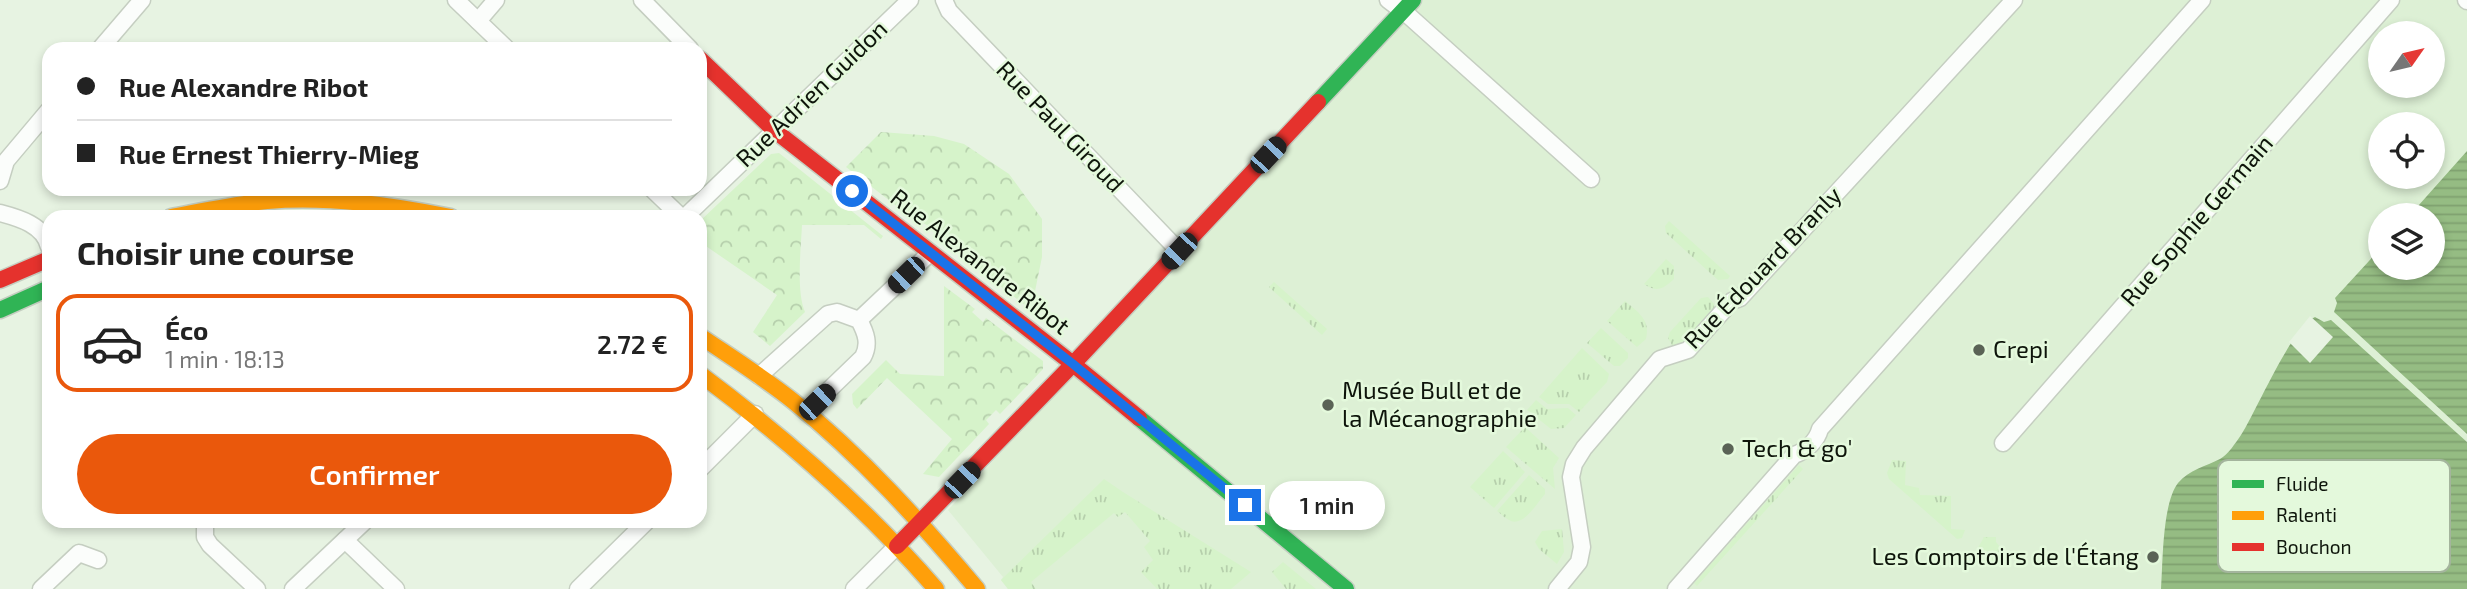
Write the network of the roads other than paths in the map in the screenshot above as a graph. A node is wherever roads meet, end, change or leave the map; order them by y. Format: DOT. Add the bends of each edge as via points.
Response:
graph roads {
  1 [pos="142,0"];
  2 [pos="456,0"];
  3 [pos="496,0"];
  4 [pos="642,0"];
  5 [pos="909,0"];
  6 [pos="944,0"];
  7 [pos="1388,0"];
  8 [pos="2014,0"];
  9 [pos="2202,0"];
  10 [pos="2391,0"];
  11 [pos="1408,6"];
  12 [pos="478,21"];
  13 [pos="106,42"];
  14 [pos="500,42"];
  15 [pos="684,42"];
  16 [pos="707,66"];
  17 [pos="42,118"];
  18 [pos="774,130"];
  19 [pos="1591,179"];
  20 [pos="0,181"];
  21 [pos="707,194"];
  22 [pos="660,196"];
  23 [pos="705,196"];
  24 [pos="209,210"];
  25 [pos="420,210"];
  26 [pos="675,210"];
  27 [pos="690,210"];
  28 [pos="0,213"];
  29 [pos="42,234"];
  30 [pos="1179,251"];
  31 [pos="930,253"];
  32 [pos="42,262"];
  33 [pos="42,276"];
  34 [pos="0,280"];
  35 [pos="42,291"];
  36 [pos="4,309"];
  37 [pos="859,320"];
  38 [pos="707,341"];
  39 [pos="1073,364"];
  40 [pos="759,376"];
  41 [pos="707,379"];
  42 [pos="806,412"];
  43 [pos="755,414"];
  44 [pos="2003,443"];
  45 [pos="707,462"];
  46 [pos="920,524"];
  47 [pos="205,528"];
  48 [pos="357,528"];
  49 [pos="640,528"];
  50 [pos="345,540"];
  51 [pos="897,546"];
  52 [pos="98,560"];
  53 [pos="41,589"];
  54 [pos="257,589"];
  55 [pos="293,589"];
  56 [pos="396,589"];
  57 [pos="578,589"];
  58 [pos="854,589"];
  59 [pos="936,589"];
  60 [pos="977,589"];
  61 [pos="1346,589"];
  62 [pos="1557,589"];
  63 [pos="1676,589"];
  1 -- 13 [label="street"];
  2 -- 12 [label="street"];
  3 -- 12 [label="street"];
  4 -- 15 [label="street"];
  5 -- 18 [label="street, Rue Adrien Guidon"];
  6 -- 30 [label="street, Rue Paul Giroud" via="949,11"];
  7 -- 11 [label="street"];
  8 -- 62 [label="street, Rue Édouard Branly" via="1740,298 1688,350 1660,359 1584,448 1571,477 1582,547 1579,562"];
  9 -- 63 [label="street" via="1812,443 1794,455"];
  10 -- 44 [label="street, Rue Sophie Germain"];
  11 -- 19 [label="street"];
  11 -- 30 [label="street"];
  12 -- 14 [label="street"];
  16 -- 18 [label="street, Rue Alexandre Ribot"];
  17 -- 20 [label="street" via="6,161"];
  18 -- 21 [label="street, Rue Adrien Guidon"];
  18 -- 31 [label="street, Rue Alexandre Ribot"];
  22 -- 26 [label="street"];
  23 -- 27 [label="street, Rue Adrien Guidon"];
  24 -- 25 [label="street" via="290,200"];
  28 -- 29 [label="street" via="25,219"];
  30 -- 39 [label="street"];
  31 -- 37 [label="street"];
  31 -- 39 [label="street, Rue Alexandre Ribot"];
  32 -- 34 [label="street"];
  33 -- 36 [label="street"];
  35 -- 36 [label="street"];
  37 -- 40 [label="street" via="837,312 828,314"];
  37 -- 42 [label="street" via="866,333 863,358"];
  38 -- 40 [label="street"];
  39 -- 46 [label="street"];
  39 -- 61 [label="street, Rue Alexandre Ribot"];
  40 -- 42 [label="street"];
  41 -- 43 [label="street"];
  42 -- 46 [label="street"];
  43 -- 45 [label="street"];
  43 -- 51 [label="street"];
  46 -- 51 [label="street"];
  46 -- 60 [label="street"];
  47 -- 54 [label="street" via="210,545"];
  48 -- 50 [label="street"];
  49 -- 57 [label="street"];
  50 -- 55 [label="street"];
  50 -- 56 [label="street"];
  51 -- 58 [label="street"];
  51 -- 59 [label="street"];
  52 -- 53 [label="street" via="79,553"];
}
